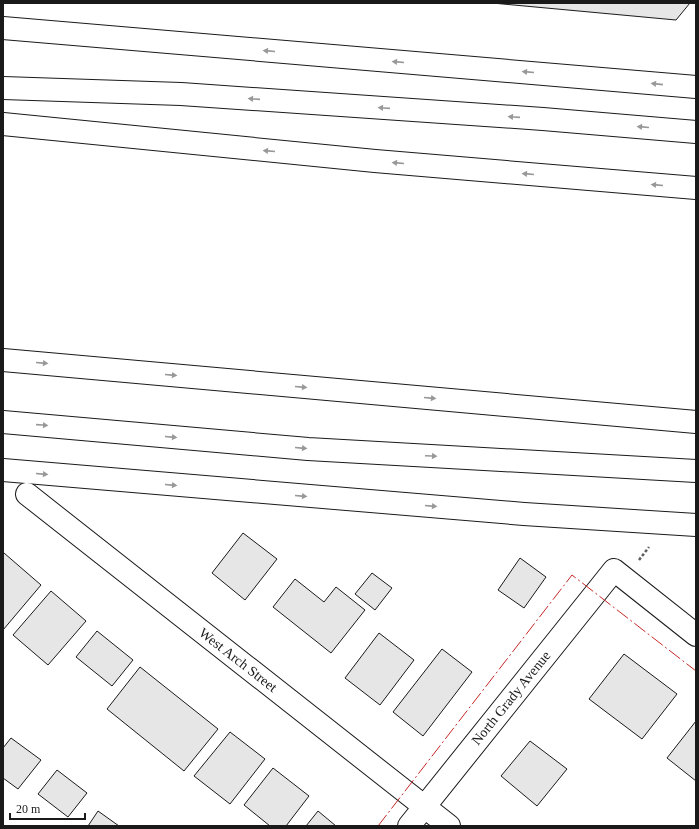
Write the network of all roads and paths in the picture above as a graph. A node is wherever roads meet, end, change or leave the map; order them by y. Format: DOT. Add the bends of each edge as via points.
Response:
graph roads {
  1 [pos="3,28"];
  2 [pos="696,87"];
  3 [pos="3,88"];
  4 [pos="3,124"];
  5 [pos="696,132"];
  6 [pos="696,188"];
  7 [pos="3,360"];
  8 [pos="3,422"];
  9 [pos="696,422"];
  10 [pos="3,470"];
  11 [pos="696,471"];
  12 [pos="27,494"];
  13 [pos="696,525"];
  14 [pos="696,635"];
  15 [pos="425,806"];
  16 [pos="409,826"];
  17 [pos="449,826"];
  2 -- 1 [label="main road, one-way"];
  5 -- 3 [label="main road, one-way" via="181,94"];
  6 -- 4 [label="main road, one-way" via="367,160"];
  7 -- 9 [label="main road, one-way"];
  8 -- 11 [label="main road, one-way" via="308,449"];
  10 -- 13 [label="main road, one-way" via="516,513"];
  12 -- 15 [label="main road, West Arch Street"];
  14 -- 15 [label="main road, North Grady Avenue" via="614,570"];
  15 -- 16 [label="main road, North Grady Avenue"];
  15 -- 17 [label="main road, West Arch Street"];
}
